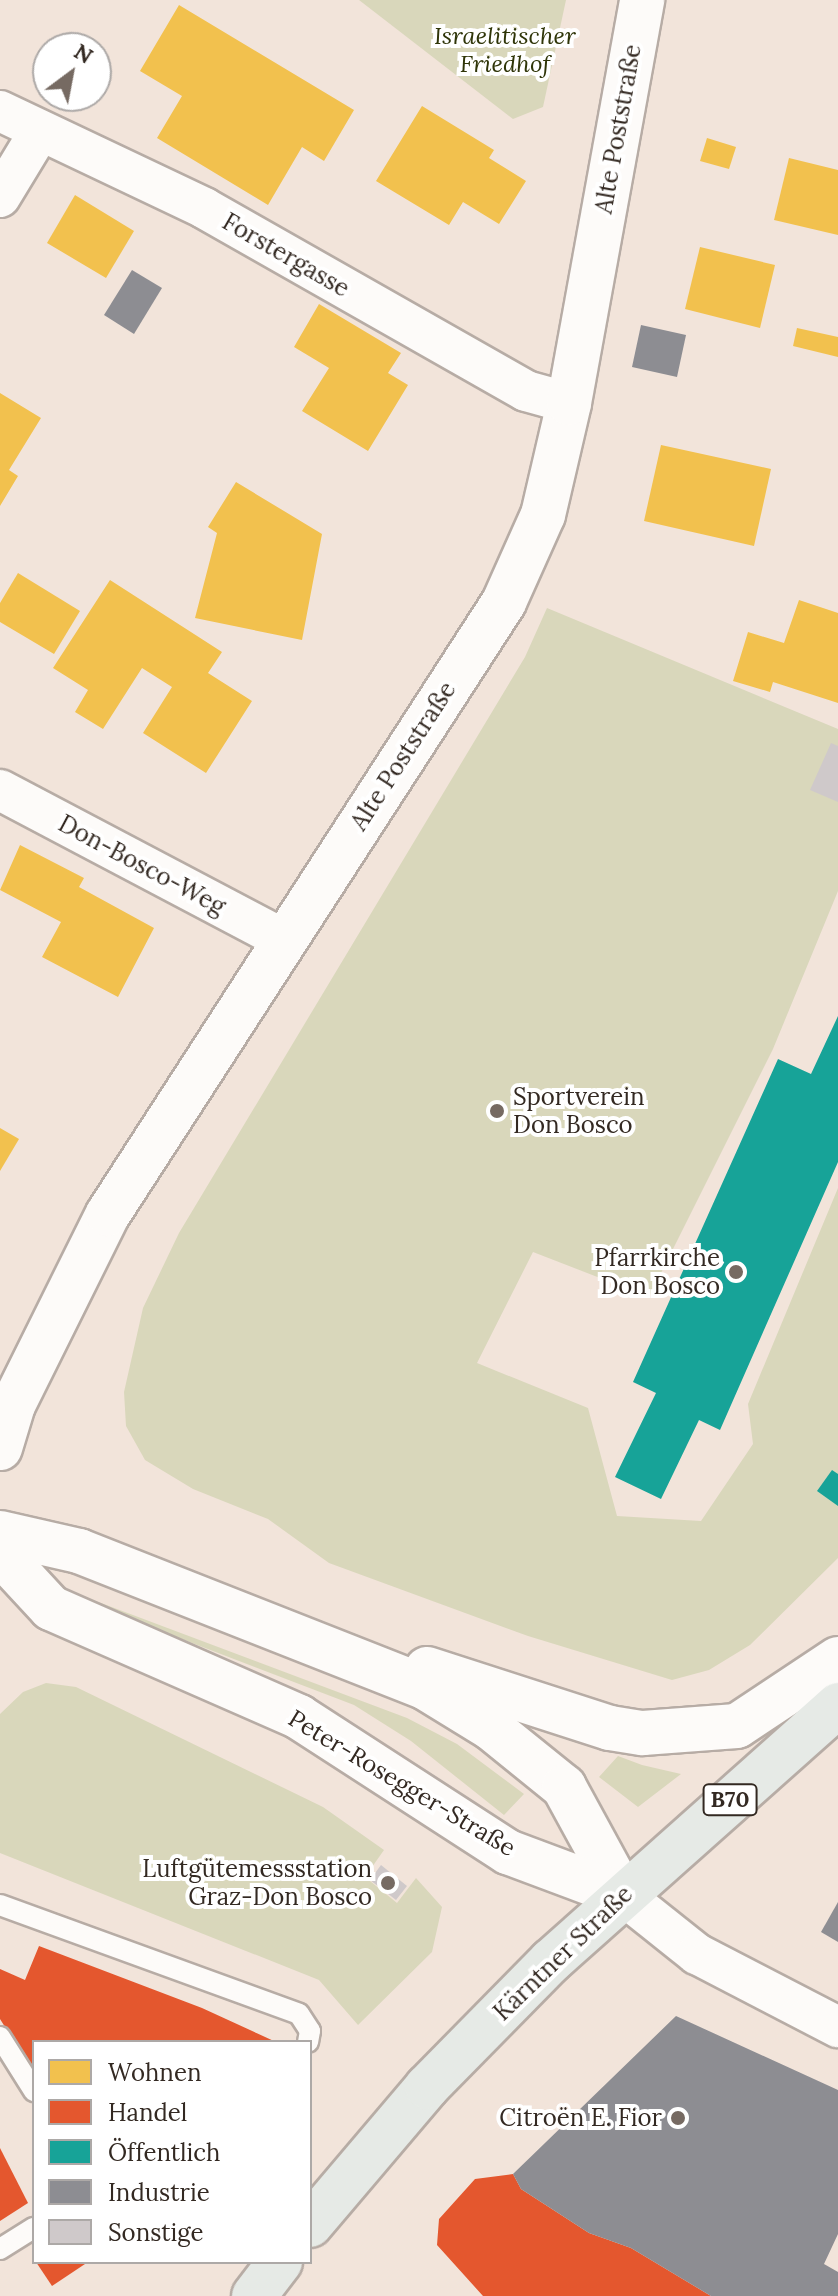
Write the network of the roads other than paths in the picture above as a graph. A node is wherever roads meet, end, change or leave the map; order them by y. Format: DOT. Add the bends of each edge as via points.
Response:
graph roads {
  1 [pos="642,0"];
  2 [pos="0,111"];
  3 [pos="40,131"];
  4 [pos="0,197"];
  5 [pos="569,403"];
  6 [pos="0,790"];
  7 [pos="285,940"];
  8 [pos="0,1448"];
  9 [pos="0,1533"];
  10 [pos="0,1553"];
  11 [pos="358,1659"];
  12 [pos="838,1659"];
  13 [pos="838,1705"];
  14 [pos="623,1895"];
  15 [pos="0,1905"];
  16 [pos="838,2027"];
  17 [pos="0,2037"];
  18 [pos="308,2040"];
  19 [pos="32,2088"];
  20 [pos="312,2223"];
  21 [pos="32,2229"];
  22 [pos="0,2249"];
  23 [pos="278,2264"];
  24 [pos="254,2296"];
  1 -- 5 [label="main road, Alte Poststraße"];
  2 -- 3 [label="street, Forstergasse"];
  3 -- 4 [label="street"];
  3 -- 5 [label="street, Forstergasse" via="204,208 526,391"];
  5 -- 7 [label="main road, Alte Poststraße" via="543,515 504,602"];
  6 -- 7 [label="street, Don-Bosco-Weg"];
  7 -- 8 [label="main road, Alte Poststraße" via="108,1214 13,1405"];
  9 -- 11 [label="main road" via="79,1551"];
  10 -- 14 [label="main road, Peter-Rosegger-Straße" via="51,1608 299,1717 508,1852"];
  11 -- 12 [label="main road" via="430,1669 610,1728 643,1733 737,1726"];
  11 -- 14 [label="main road" via="426,1688 491,1728 564,1787"];
  13 -- 14 [label="main road, Kärntner Straße / B70"];
  14 -- 16 [label="street" via="697,1954"];
  14 -- 20 [label="main road, Kärntner Straße / B70" via="427,2087"];
  15 -- 18 [label="lane" via="299,2014 310,2031"];
  17 -- 19 [label="lane"];
  21 -- 22 [label="lane"];
  23 -- 24 [label="main road"];
}
